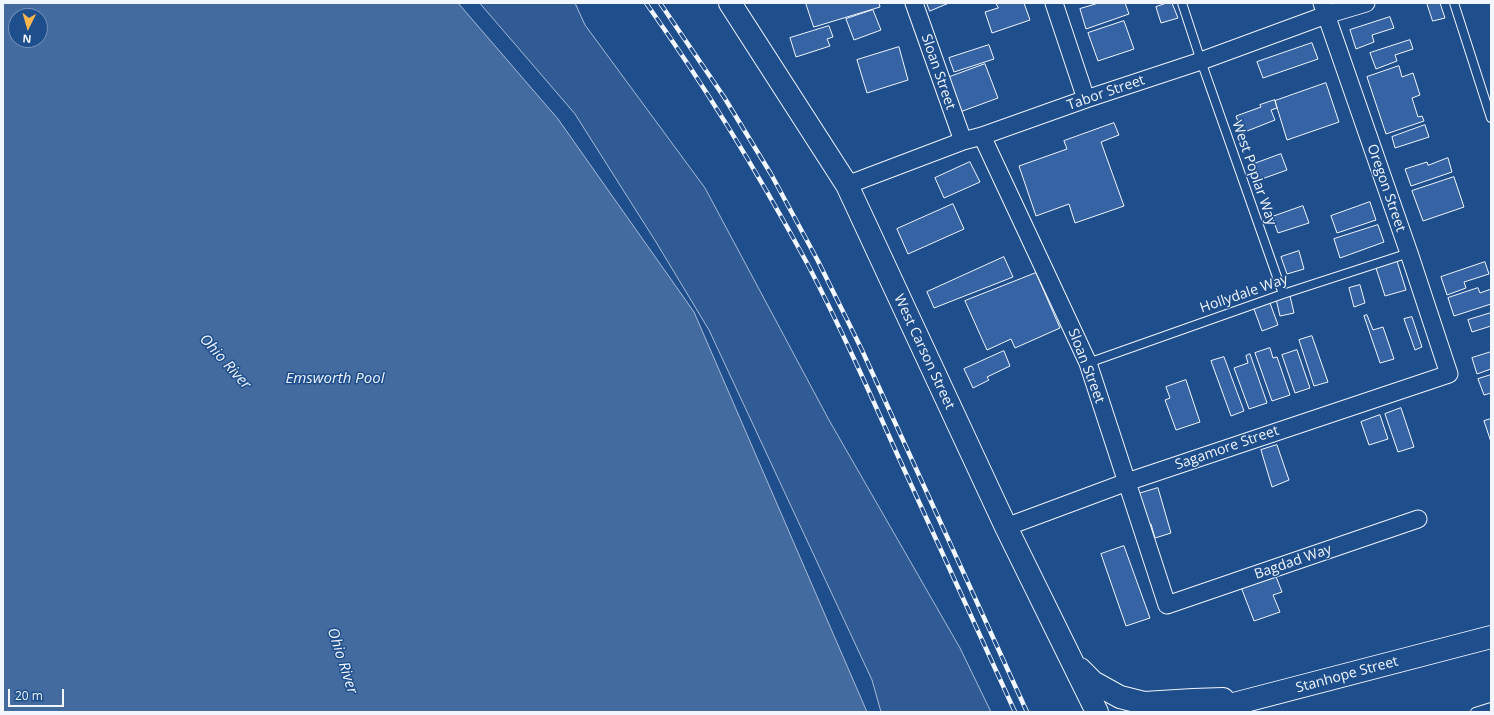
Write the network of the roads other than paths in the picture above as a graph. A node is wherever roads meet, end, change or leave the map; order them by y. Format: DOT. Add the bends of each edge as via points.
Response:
graph roads {
  1 [pos="730,3"];
  2 [pos="914,3"];
  3 [pos="1054,3"];
  4 [pos="1182,3"];
  5 [pos="1366,3"];
  6 [pos="1454,3"];
  7 [pos="1324,9"];
  8 [pos="1201,61"];
  9 [pos="1086,99"];
  10 [pos="1491,118"];
  11 [pos="982,136"];
  12 [pos="963,141"];
  13 [pos="847,185"];
  14 [pos="1409,253"];
  15 [pos="1283,294"];
  16 [pos="1088,363"];
  17 [pos="1449,374"];
  18 [pos="1127,482"];
  19 [pos="1418,519"];
  20 [pos="1006,527"];
  21 [pos="1167,606"];
  22 [pos="1491,637"];
  23 [pos="1070,657"];
  24 [pos="1235,705"];
  25 [pos="1491,707"];
  26 [pos="1097,712"];
  27 [pos="1203,712"];
  28 [pos="1475,712"];
  1 -- 13 [label="main road, West Carson Street"];
  2 -- 12 [label="street, Sloan Street"];
  3 -- 9 [label="street"];
  4 -- 8 [label="lane, West Poplar Way"];
  5 -- 7 [label="street, Tabor Street"];
  6 -- 10 [label="lane"];
  7 -- 8 [label="street, Tabor Street"];
  7 -- 14 [label="street, Oregon Street"];
  8 -- 9 [label="street, Tabor Street"];
  8 -- 15 [label="lane, West Poplar Way"];
  9 -- 11 [label="street, Tabor Street"];
  11 -- 12 [label="street, Tabor Street"];
  11 -- 16 [label="street, Sloan Street"];
  12 -- 13 [label="street, Tabor Street"];
  13 -- 20 [label="main road, West Carson Street"];
  14 -- 15 [label="lane, Hollydale Way"];
  14 -- 17 [label="street, Oregon Street"];
  15 -- 16 [label="lane, Hollydale Way"];
  16 -- 18 [label="street, Sloan Street"];
  17 -- 18 [label="street, Sagamore Street"];
  18 -- 20 [label="street, Sagamore Street"];
  18 -- 21 [label="street, Sloan Street"];
  19 -- 21 [label="street, Bagdad Way"];
  20 -- 23 [label="main road, West Carson Street"];
  22 -- 24 [label="main road, Stanhope Street"];
  23 -- 24 [label="main road" via="1093,682 1120,697 1144,703 1192,700"];
  23 -- 26 [label="main road, West Carson Street"];
  24 -- 27 [label="main road, Stanhope Street"];
  25 -- 28 [label="lane"];
}
